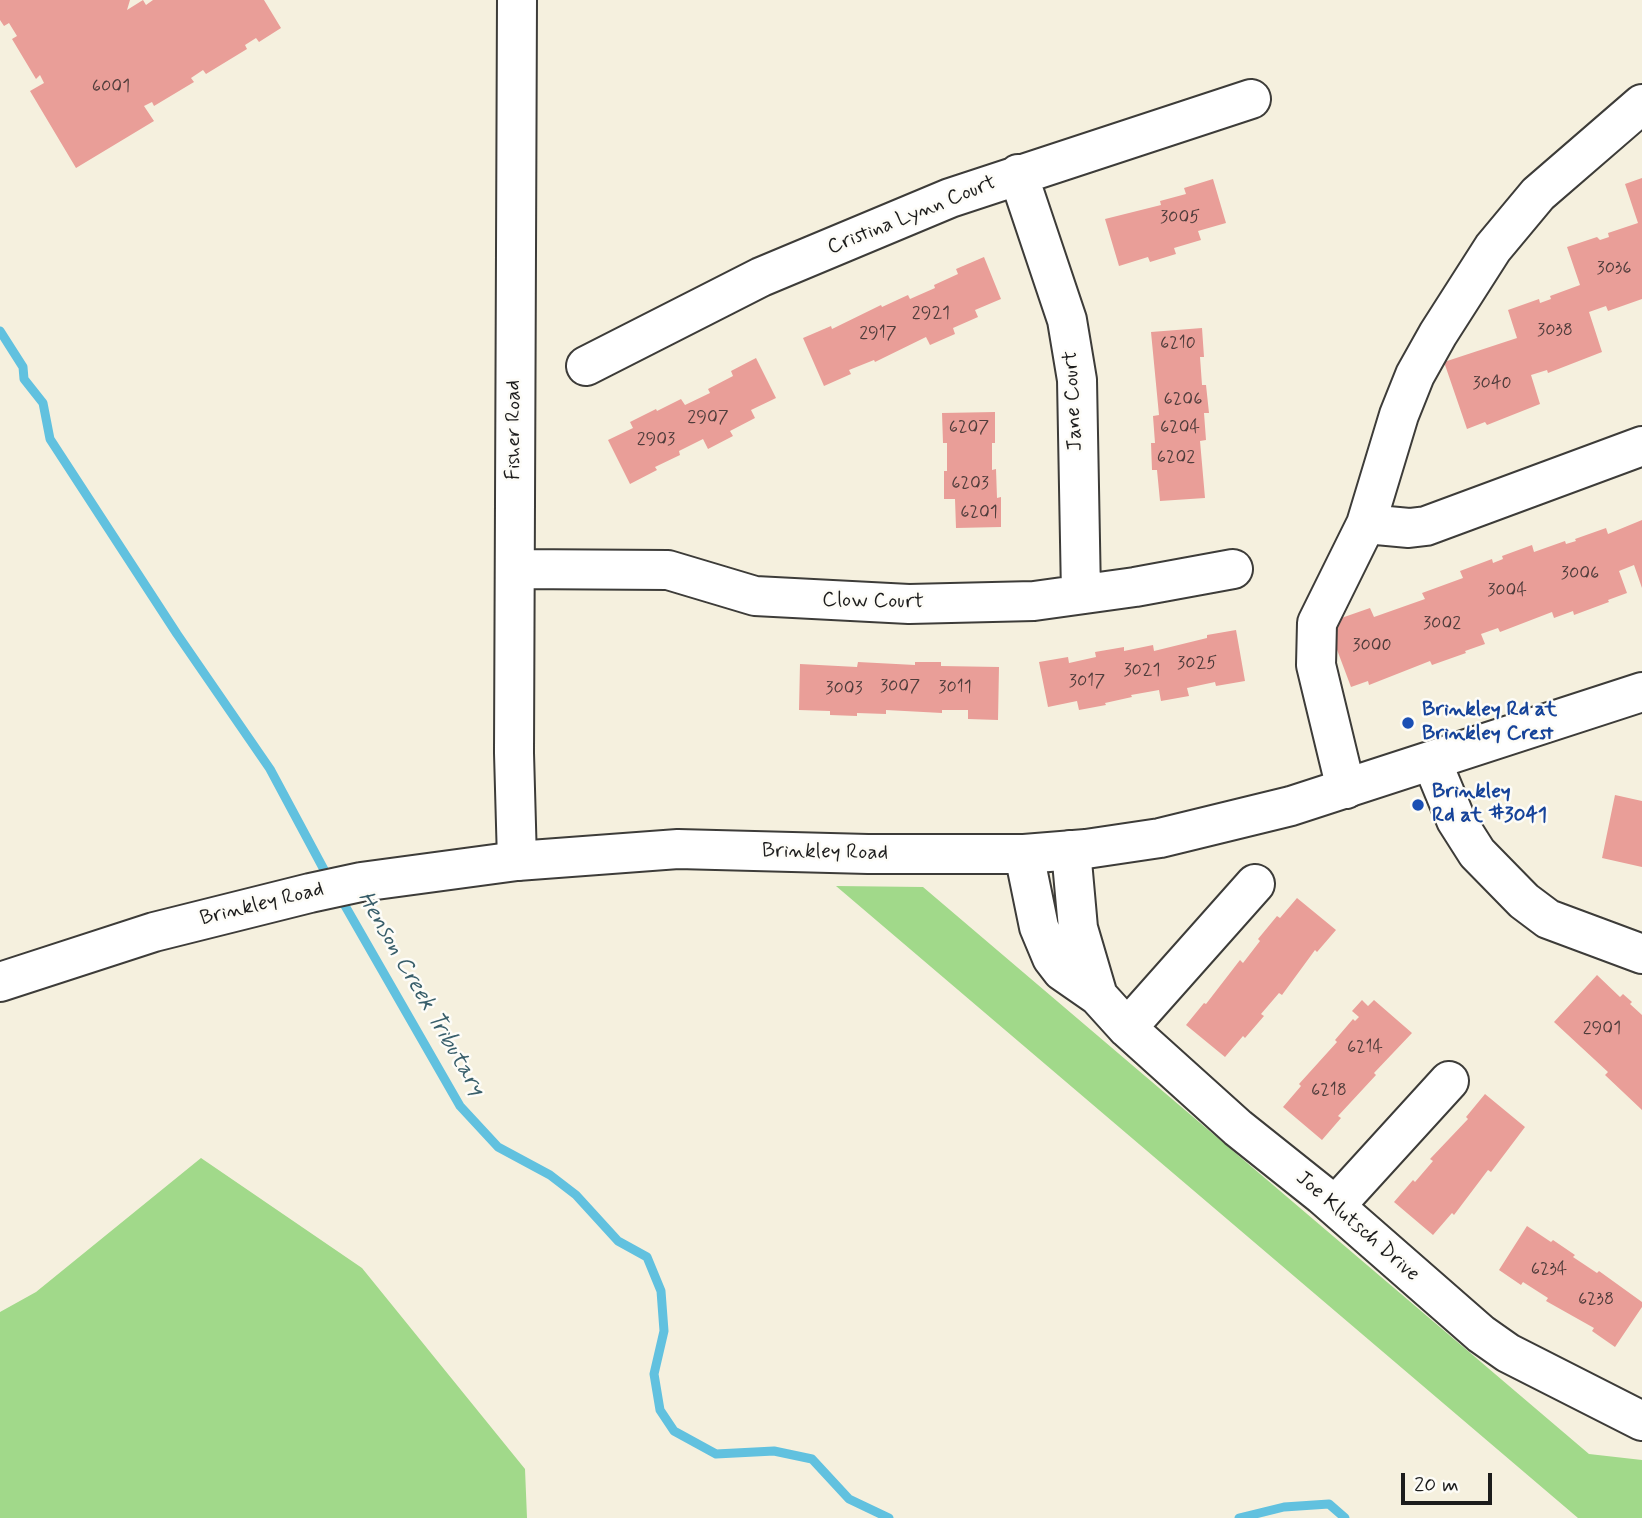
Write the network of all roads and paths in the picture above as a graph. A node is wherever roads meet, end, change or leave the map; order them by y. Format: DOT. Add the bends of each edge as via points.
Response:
graph roads {
  1 [pos="517,0"];
  2 [pos="1251,99"];
  3 [pos="1642,104"];
  4 [pos="1018,174"];
  5 [pos="586,366"];
  6 [pos="1642,446"];
  7 [pos="1366,524"];
  8 [pos="515,569"];
  9 [pos="1233,569"];
  10 [pos="1081,594"];
  11 [pos="1642,692"];
  12 [pos="1432,762"];
  13 [pos="1346,789"];
  14 [pos="1071,850"];
  15 [pos="1024,854"];
  16 [pos="517,860"];
  17 [pos="1255,884"];
  18 [pos="1642,954"];
  19 [pos="0,982"];
  20 [pos="1098,996"];
  21 [pos="1127,1028"];
  22 [pos="1449,1081"];
  23 [pos="1335,1206"];
  24 [pos="1642,1421"];
  1 -- 8 [label="street, Fisher Road"];
  2 -- 4 [label="street, Cristina Lynn Court"];
  3 -- 7 [label="street" via="1538,194 1493,248 1415,375"];
  4 -- 5 [label="street, Cristina Lynn Court" via="761,277"];
  4 -- 10 [label="street, Jane Court" via="1067,320 1077,380"];
  6 -- 7 [label="street" via="1426,526"];
  7 -- 13 [label="street" via="1317,623 1316,665"];
  8 -- 10 [label="street, Clow Court" via="668,569 755,596 827,601 982,603"];
  8 -- 16 [label="street, Fisher Road"];
  9 -- 10 [label="street, Clow Court"];
  11 -- 12 [label="street, Brinkley Road"];
  12 -- 13 [label="street, Brinkley Road"];
  12 -- 18 [label="street" via="1456,820 1477,853 1524,901 1548,919"];
  13 -- 14 [label="street, Brinkley Road" via="1160,838"];
  14 -- 15 [label="street, Brinkley Road"];
  14 -- 20 [label="street, Joe Klutsch Drive" via="1078,928"];
  15 -- 16 [label="street, Brinkley Road" via="678,849"];
  15 -- 20 [label="street, Joe Klutsch Drive" via="1039,927 1052,958 1062,971"];
  16 -- 19 [label="street, Brinkley Road" via="310,893 154,932"];
  17 -- 21 [label="street"];
  20 -- 21 [label="street, Joe Klutsch Drive"];
  21 -- 23 [label="street, Joe Klutsch Drive" via="1238,1128"];
  22 -- 23 [label="street"];
  23 -- 24 [label="street, Joe Klutsch Drive" via="1499,1347"];
}
